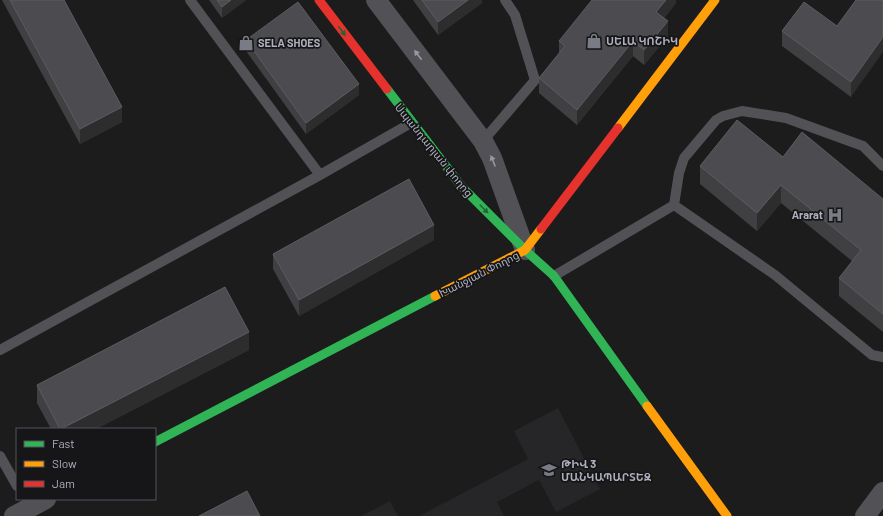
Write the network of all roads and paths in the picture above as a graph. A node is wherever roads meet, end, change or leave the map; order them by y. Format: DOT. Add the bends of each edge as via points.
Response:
graph roads {
  1 [pos="190,0"];
  2 [pos="319,0"];
  3 [pos="376,0"];
  4 [pos="505,0"];
  5 [pos="715,0"];
  6 [pos="412,123"];
  7 [pos="483,141"];
  8 [pos="883,166"];
  9 [pos="320,175"];
  10 [pos="674,205"];
  11 [pos="525,250"];
  12 [pos="554,276"];
  13 [pos="0,350"];
  14 [pos="883,357"];
  15 [pos="156,441"];
  16 [pos="0,456"];
  17 [pos="16,484"];
  18 [pos="883,492"];
  19 [pos="44,500"];
  20 [pos="25,510"];
  21 [pos="726,516"];
  22 [pos="865,516"];
  1 -- 9 [label="lane"];
  2 -- 6 [label="street, Սպանդարյան փողոց, one-way"];
  7 -- 3 [label="street, one-way"];
  4 -- 7 [label="lane" via="515,15 535,80"];
  5 -- 11 [label="street, Խանջյան Փողոց"];
  6 -- 9 [label="lane"];
  6 -- 11 [label="street, Սպանդարյան փողոց, one-way" via="462,188"];
  11 -- 7 [label="street, one-way" via="492,158"];
  8 -- 10 [label="lane" via="863,146 786,118 742,111 716,120 684,158"];
  9 -- 13 [label="lane"];
  10 -- 12 [label="lane"];
  10 -- 14 [label="lane" via="775,274 872,355"];
  11 -- 12 [label="street, Սպանդարյան փողոց"];
  11 -- 15 [label="street, Խանջյան Փողոց"];
  12 -- 21 [label="street, Սպանդարյան փողոց"];
  16 -- 17 [label="lane"];
  18 -- 22 [label="street"];
  19 -- 20 [label="street"];
}
